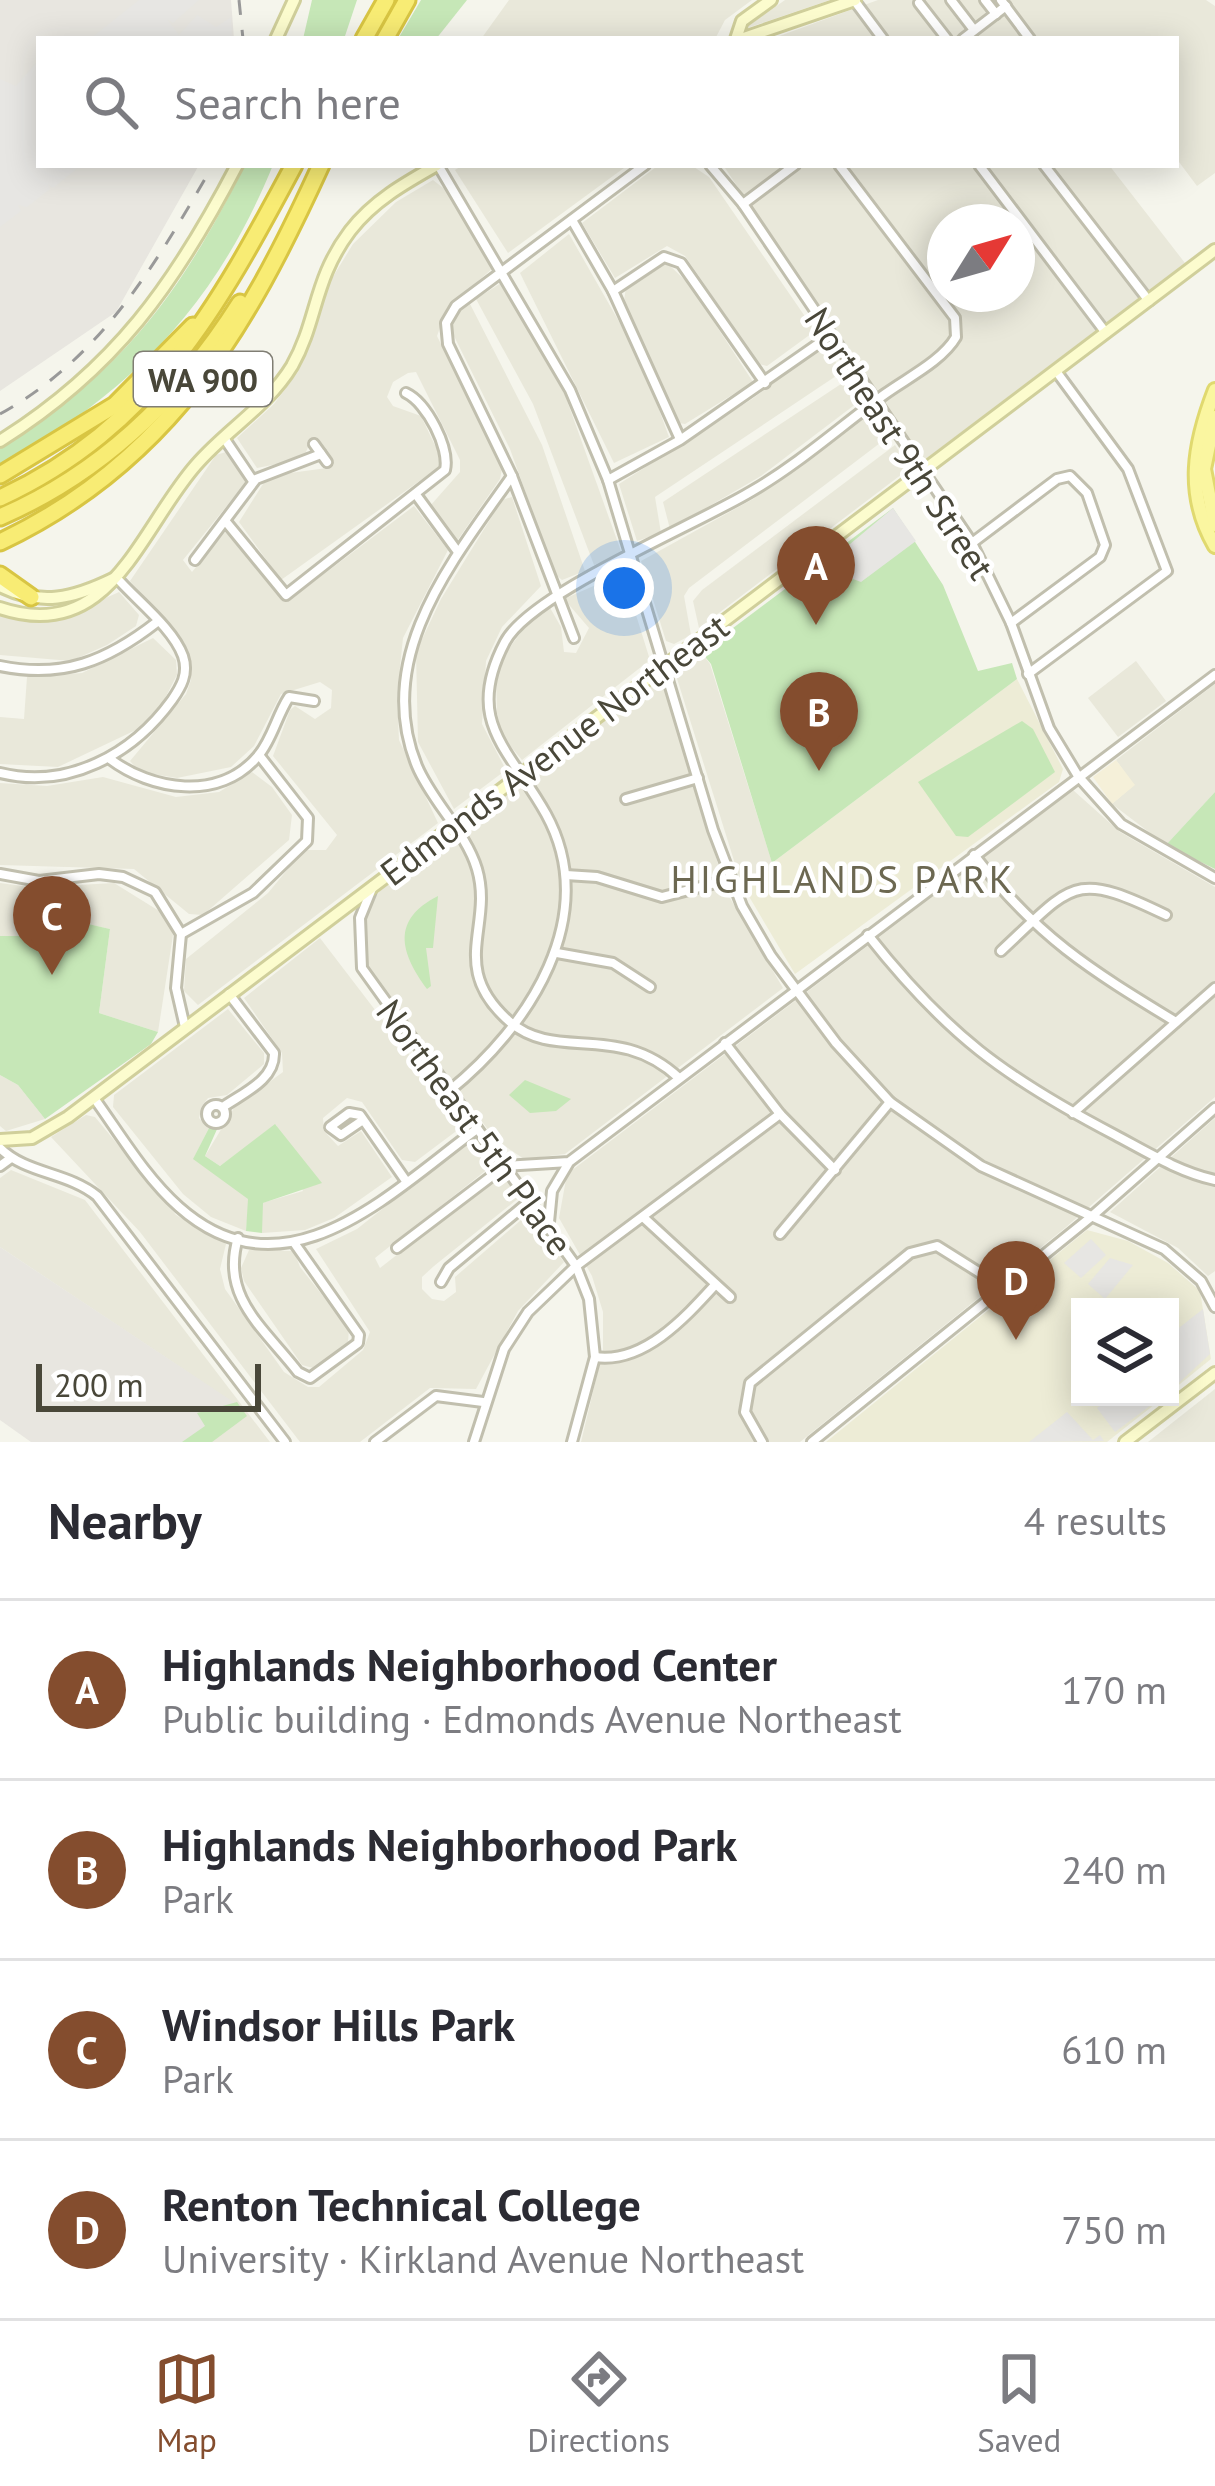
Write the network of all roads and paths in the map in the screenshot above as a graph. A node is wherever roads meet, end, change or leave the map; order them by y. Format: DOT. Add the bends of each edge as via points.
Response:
graph roads {
  1 [pos="294,0"];
  2 [pos="386,0"];
  3 [pos="406,0"];
  4 [pos="771,0"];
  5 [pos="854,0"];
  6 [pos="950,0"];
  7 [pos="985,0"];
  8 [pos="919,3"];
  9 [pos="1003,3"];
  10 [pos="996,14"];
  11 [pos="974,31"];
  12 [pos="277,36"];
  13 [pos="366,36"];
  14 [pos="387,36"];
  15 [pos="739,36"];
  16 [pos="747,36"];
  17 [pos="881,36"];
  18 [pos="945,36"];
  19 [pos="967,36"];
  20 [pos="1028,36"];
  21 [pos="235,168"];
  22 [pos="292,168"];
  23 [pos="316,168"];
  24 [pos="317,168"];
  25 [pos="433,168"];
  26 [pos="440,168"];
  27 [pos="641,168"];
  28 [pos="713,168"];
  29 [pos="791,168"];
  30 [pos="840,168"];
  31 [pos="981,168"];
  32 [pos="1046,168"];
  33 [pos="743,204"];
  34 [pos="572,220"];
  35 [pos="1215,250"];
  36 [pos="244,256"];
  37 [pos="505,271"];
  38 [pos="613,291"];
  39 [pos="1149,302"];
  40 [pos="1106,333"];
  41 [pos="831,335"];
  42 [pos="1056,370"];
  43 [pos="765,383"];
  44 [pos="1215,390"];
  45 [pos="406,393"];
  46 [pos="875,401"];
  47 [pos="1215,417"];
  48 [pos="224,438"];
  49 [pos="680,440"];
  50 [pos="0,441"];
  51 [pos="314,444"];
  52 [pos="921,471"];
  53 [pos="0,476"];
  54 [pos="512,476"];
  55 [pos="608,480"];
  56 [pos="253,482"];
  57 [pos="417,496"];
  58 [pos="0,498"];
  59 [pos="0,517"];
  60 [pos="227,523"];
  61 [pos="1209,523"];
  62 [pos="1215,534"];
  63 [pos="972,543"];
  64 [pos="1215,546"];
  65 [pos="0,547"];
  66 [pos="458,552"];
  67 [pos="632,558"];
  68 [pos="195,560"];
  69 [pos="0,575"];
  70 [pos="116,577"];
  71 [pos="0,586"];
  72 [pos="554,595"];
  73 [pos="31,597"];
  74 [pos="0,608"];
  75 [pos="157,622"];
  76 [pos="1011,623"];
  77 [pos="574,638"];
  78 [pos="0,666"];
  79 [pos="664,669"];
  80 [pos="1028,674"];
  81 [pos="1215,675"];
  82 [pos="314,701"];
  83 [pos="259,755"];
  84 [pos="110,759"];
  85 [pos="0,773"];
  86 [pos="520,776"];
  87 [pos="1078,776"];
  88 [pos="698,778"];
  89 [pos="626,799"];
  90 [pos="452,825"];
  91 [pos="974,855"];
  92 [pos="0,874"];
  93 [pos="566,875"];
  94 [pos="1215,878"];
  95 [pos="731,879"];
  96 [pos="374,885"];
  97 [pos="1166,915"];
  98 [pos="1031,923"];
  99 [pos="182,934"];
  100 [pos="868,935"];
  101 [pos="1001,951"];
  102 [pos="557,953"];
  103 [pos="650,987"];
  104 [pos="1215,988"];
  105 [pos="796,990"];
  106 [pos="230,994"];
  107 [pos="1176,1022"];
  108 [pos="512,1024"];
  109 [pos="185,1027"];
  110 [pos="725,1043"];
  111 [pos="679,1078"];
  112 [pos="449,1090"];
  113 [pos="94,1098"];
  114 [pos="890,1102"];
  115 [pos="223,1108"];
  116 [pos="1215,1108"];
  117 [pos="1073,1113"];
  118 [pos="780,1114"];
  119 [pos="363,1120"];
  120 [pos="477,1130"];
  121 [pos="0,1144"];
  122 [pos="11,1158"];
  123 [pos="1158,1158"];
  124 [pos="569,1162"];
  125 [pos="0,1166"];
  126 [pos="505,1166"];
  127 [pos="835,1170"];
  128 [pos="1215,1180"];
  129 [pos="406,1181"];
  130 [pos="531,1200"];
  131 [pos="643,1217"];
  132 [pos="1090,1217"];
  133 [pos="549,1222"];
  134 [pos="779,1234"];
  135 [pos="238,1238"];
  136 [pos="295,1244"];
  137 [pos="397,1248"];
  138 [pos="576,1266"];
  139 [pos="441,1282"];
  140 [pos="715,1285"];
  141 [pos="1004,1288"];
  142 [pos="730,1297"];
  143 [pos="1215,1307"];
  144 [pos="595,1357"];
  145 [pos="1215,1372"];
  146 [pos="483,1402"];
  147 [pos="285,1442"];
  148 [pos="375,1442"];
  149 [pos="474,1442"];
  150 [pos="572,1442"];
  151 [pos="762,1442"];
  152 [pos="812,1442"];
  153 [pos="1125,1442"];
  1 -- 12 [label="street"];
  2 -- 13 [label="highway"];
  3 -- 14 [label="highway"];
  4 -- 15 [label="street" via="742,21"];
  5 -- 16 [label="street"];
  5 -- 17 [label="street"];
  6 -- 11 [label="street"];
  7 -- 10 [label="street"];
  8 -- 18 [label="street"];
  9 -- 10 [label="street"];
  9 -- 20 [label="street"];
  10 -- 11 [label="street"];
  11 -- 19 [label="street"];
  21 -- 50 [label="street" via="127,339 81,385"];
  22 -- 36 [label="highway"];
  23 -- 59 [label="highway" via="227,323 168,400 96,463"];
  24 -- 65 [label="highway, WA 900" via="247,310 187,400 102,482"];
  25 -- 48 [label="street" via="384,197 352,229 322,274 295,360 261,407"];
  26 -- 37 [label="street"];
  27 -- 34 [label="street"];
  28 -- 33 [label="street, Northeast 9th Street"];
  29 -- 33 [label="street"];
  30 -- 46 [label="street" via="957,328 951,345"];
  31 -- 40 [label="street"];
  32 -- 39 [label="street"];
  33 -- 41 [label="street, Northeast 9th Street"];
  34 -- 37 [label="street"];
  34 -- 38 [label="street"];
  35 -- 39 [label="street, Edmonds Avenue Northeast"];
  36 -- 53 [label="highway, WA 900" via="134,388 91,424"];
  36 -- 58 [label="highway" via="196,336 141,401 79,453"];
  37 -- 54 [label="street" via="456,306 446,332"];
  37 -- 55 [label="street"];
  38 -- 43 [label="street" via="664,257 681,263"];
  38 -- 49 [label="street"];
  39 -- 40 [label="street, Edmonds Avenue Northeast"];
  40 -- 42 [label="street, Edmonds Avenue Northeast"];
  41 -- 43 [label="street"];
  41 -- 46 [label="street, Northeast 9th Street"];
  42 -- 52 [label="street, Edmonds Avenue Northeast"];
  42 -- 80 [label="street" via="1128,470 1167,571"];
  43 -- 49 [label="street"];
  44 -- 61 [label="main road" via="1196,451 1195,486"];
  45 -- 57 [label="street" via="419,400 448,465"];
  46 -- 52 [label="street, Northeast 9th Street"];
  46 -- 67 [label="street" via="756,489"];
  47 -- 61 [label="main road" via="1204,469"];
  48 -- 56 [label="street"];
  48 -- 70 [label="street" via="193,468"];
  49 -- 55 [label="street"];
  51 -- 56 [label="street" via="324,458"];
  52 -- 63 [label="street, Northeast 9th Street"];
  52 -- 79 [label="street, Edmonds Avenue Northeast"];
  54 -- 66 [label="street"];
  54 -- 72 [label="street"];
  55 -- 67 [label="street"];
  56 -- 60 [label="street"];
  57 -- 60 [label="street" via="286,595"];
  57 -- 66 [label="street"];
  60 -- 68 [label="street"];
  61 -- 62 [label="main road"];
  61 -- 64 [label="main road"];
  63 -- 76 [label="street, Northeast 9th Street"];
  63 -- 76 [label="street" via="1057,478 1070,476 1087,493 1105,545 1100,557"];
  66 -- 90 [label="street" via="413,634 404,712 415,761"];
  67 -- 72 [label="street"];
  67 -- 79 [label="street"];
  69 -- 73 [label="highway"];
  70 -- 73 [label="street" via="70,597"];
  70 -- 74 [label="street" via="63,613"];
  70 -- 75 [label="street"];
  71 -- 73 [label="street"];
  72 -- 77 [label="street"];
  72 -- 86 [label="street" via="516,623 490,681 490,725"];
  75 -- 78 [label="street" via="121,650 79,667"];
  75 -- 84 [label="street" via="184,658 183,684 158,719"];
  76 -- 80 [label="street, Northeast 9th Street"];
  79 -- 86 [label="street, Edmonds Avenue Northeast"];
  79 -- 88 [label="street"];
  80 -- 87 [label="street, Northeast 9th Street"];
  81 -- 87 [label="street"];
  82 -- 83 [label="street" via="286,700"];
  83 -- 84 [label="street" via="229,776 173,789"];
  83 -- 99 [label="street" via="308,818 308,841 253,893"];
  84 -- 85 [label="street" via="47,776"];
  86 -- 90 [label="street, Edmonds Avenue Northeast"];
  86 -- 93 [label="street" via="546,814"];
  87 -- 91 [label="street"];
  87 -- 94 [label="street, Northeast 9th Street" via="1121,824"];
  88 -- 89 [label="street"];
  88 -- 95 [label="street"];
  90 -- 96 [label="street, Edmonds Avenue Northeast"];
  90 -- 108 [label="street" via="477,868 478,974"];
  91 -- 98 [label="street"];
  91 -- 100 [label="street"];
  92 -- 99 [label="street" via="137,882 155,892"];
  93 -- 95 [label="street" via="662,897"];
  93 -- 102 [label="street"];
  95 -- 105 [label="street"];
  96 -- 106 [label="street, Edmonds Avenue Northeast"];
  96 -- 112 [label="street, Northeast 5th Place" via="360,918 362,968"];
  97 -- 98 [label="street" via="1093,886 1070,892"];
  98 -- 101 [label="street"];
  98 -- 107 [label="street" via="1070,958"];
  99 -- 109 [label="street" via="176,988"];
  100 -- 105 [label="street"];
  100 -- 117 [label="street" via="961,1039"];
  102 -- 103 [label="street" via="613,963"];
  102 -- 108 [label="street"];
  104 -- 107 [label="street"];
  105 -- 110 [label="street"];
  105 -- 114 [label="street"];
  106 -- 109 [label="street, Edmonds Avenue Northeast"];
  106 -- 115 [label="street" via="274,1053 274,1068"];
  107 -- 117 [label="street"];
  108 -- 111 [label="street" via="548,1039 628,1045"];
  108 -- 112 [label="street" via="482,1065"];
  109 -- 113 [label="street, Edmonds Avenue Northeast"];
  110 -- 111 [label="street"];
  110 -- 118 [label="street"];
  111 -- 124 [label="street"];
  112 -- 120 [label="street, Northeast 5th Place"];
  113 -- 121 [label="street, Edmonds Avenue Northeast" via="32,1138"];
  113 -- 135 [label="street" via="181,1209"];
  114 -- 127 [label="street"];
  114 -- 132 [label="street" via="980,1166"];
  116 -- 123 [label="street"];
  117 -- 123 [label="street"];
  118 -- 127 [label="street"];
  118 -- 131 [label="street"];
  119 -- 129 [label="street"];
  120 -- 126 [label="street, Northeast 5th Place"];
  120 -- 129 [label="street"];
  121 -- 122 [label="street"];
  122 -- 125 [label="street"];
  122 -- 147 [label="street" via="98,1196"];
  123 -- 128 [label="street"];
  123 -- 132 [label="street"];
  124 -- 126 [label="street"];
  124 -- 133 [label="street" via="551,1191"];
  126 -- 130 [label="street, Northeast 5th Place"];
  126 -- 137 [label="street"];
  127 -- 134 [label="street"];
  129 -- 136 [label="street" via="364,1215"];
  130 -- 133 [label="street, Northeast 5th Place"];
  130 -- 139 [label="street"];
  131 -- 138 [label="street"];
  131 -- 140 [label="street"];
  132 -- 141 [label="street"];
  132 -- 143 [label="street" via="1164,1249 1201,1281"];
  133 -- 138 [label="street, Northeast 5th Place"];
  135 -- 136 [label="street"];
  135 -- 136 [label="street" via="230,1274 236,1291 310,1378 359,1335"];
  138 -- 144 [label="street, Northeast 5th Place"];
  138 -- 146 [label="street" via="514,1332"];
  140 -- 142 [label="street"];
  140 -- 144 [label="street" via="639,1352"];
  141 -- 151 [label="street" via="937,1246 910,1253 750,1383 745,1412"];
  141 -- 152 [label="street"];
  144 -- 150 [label="street, Northeast 5th Place"];
  145 -- 153 [label="street"];
  146 -- 148 [label="street" via="436,1396"];
  146 -- 149 [label="street"];
}
